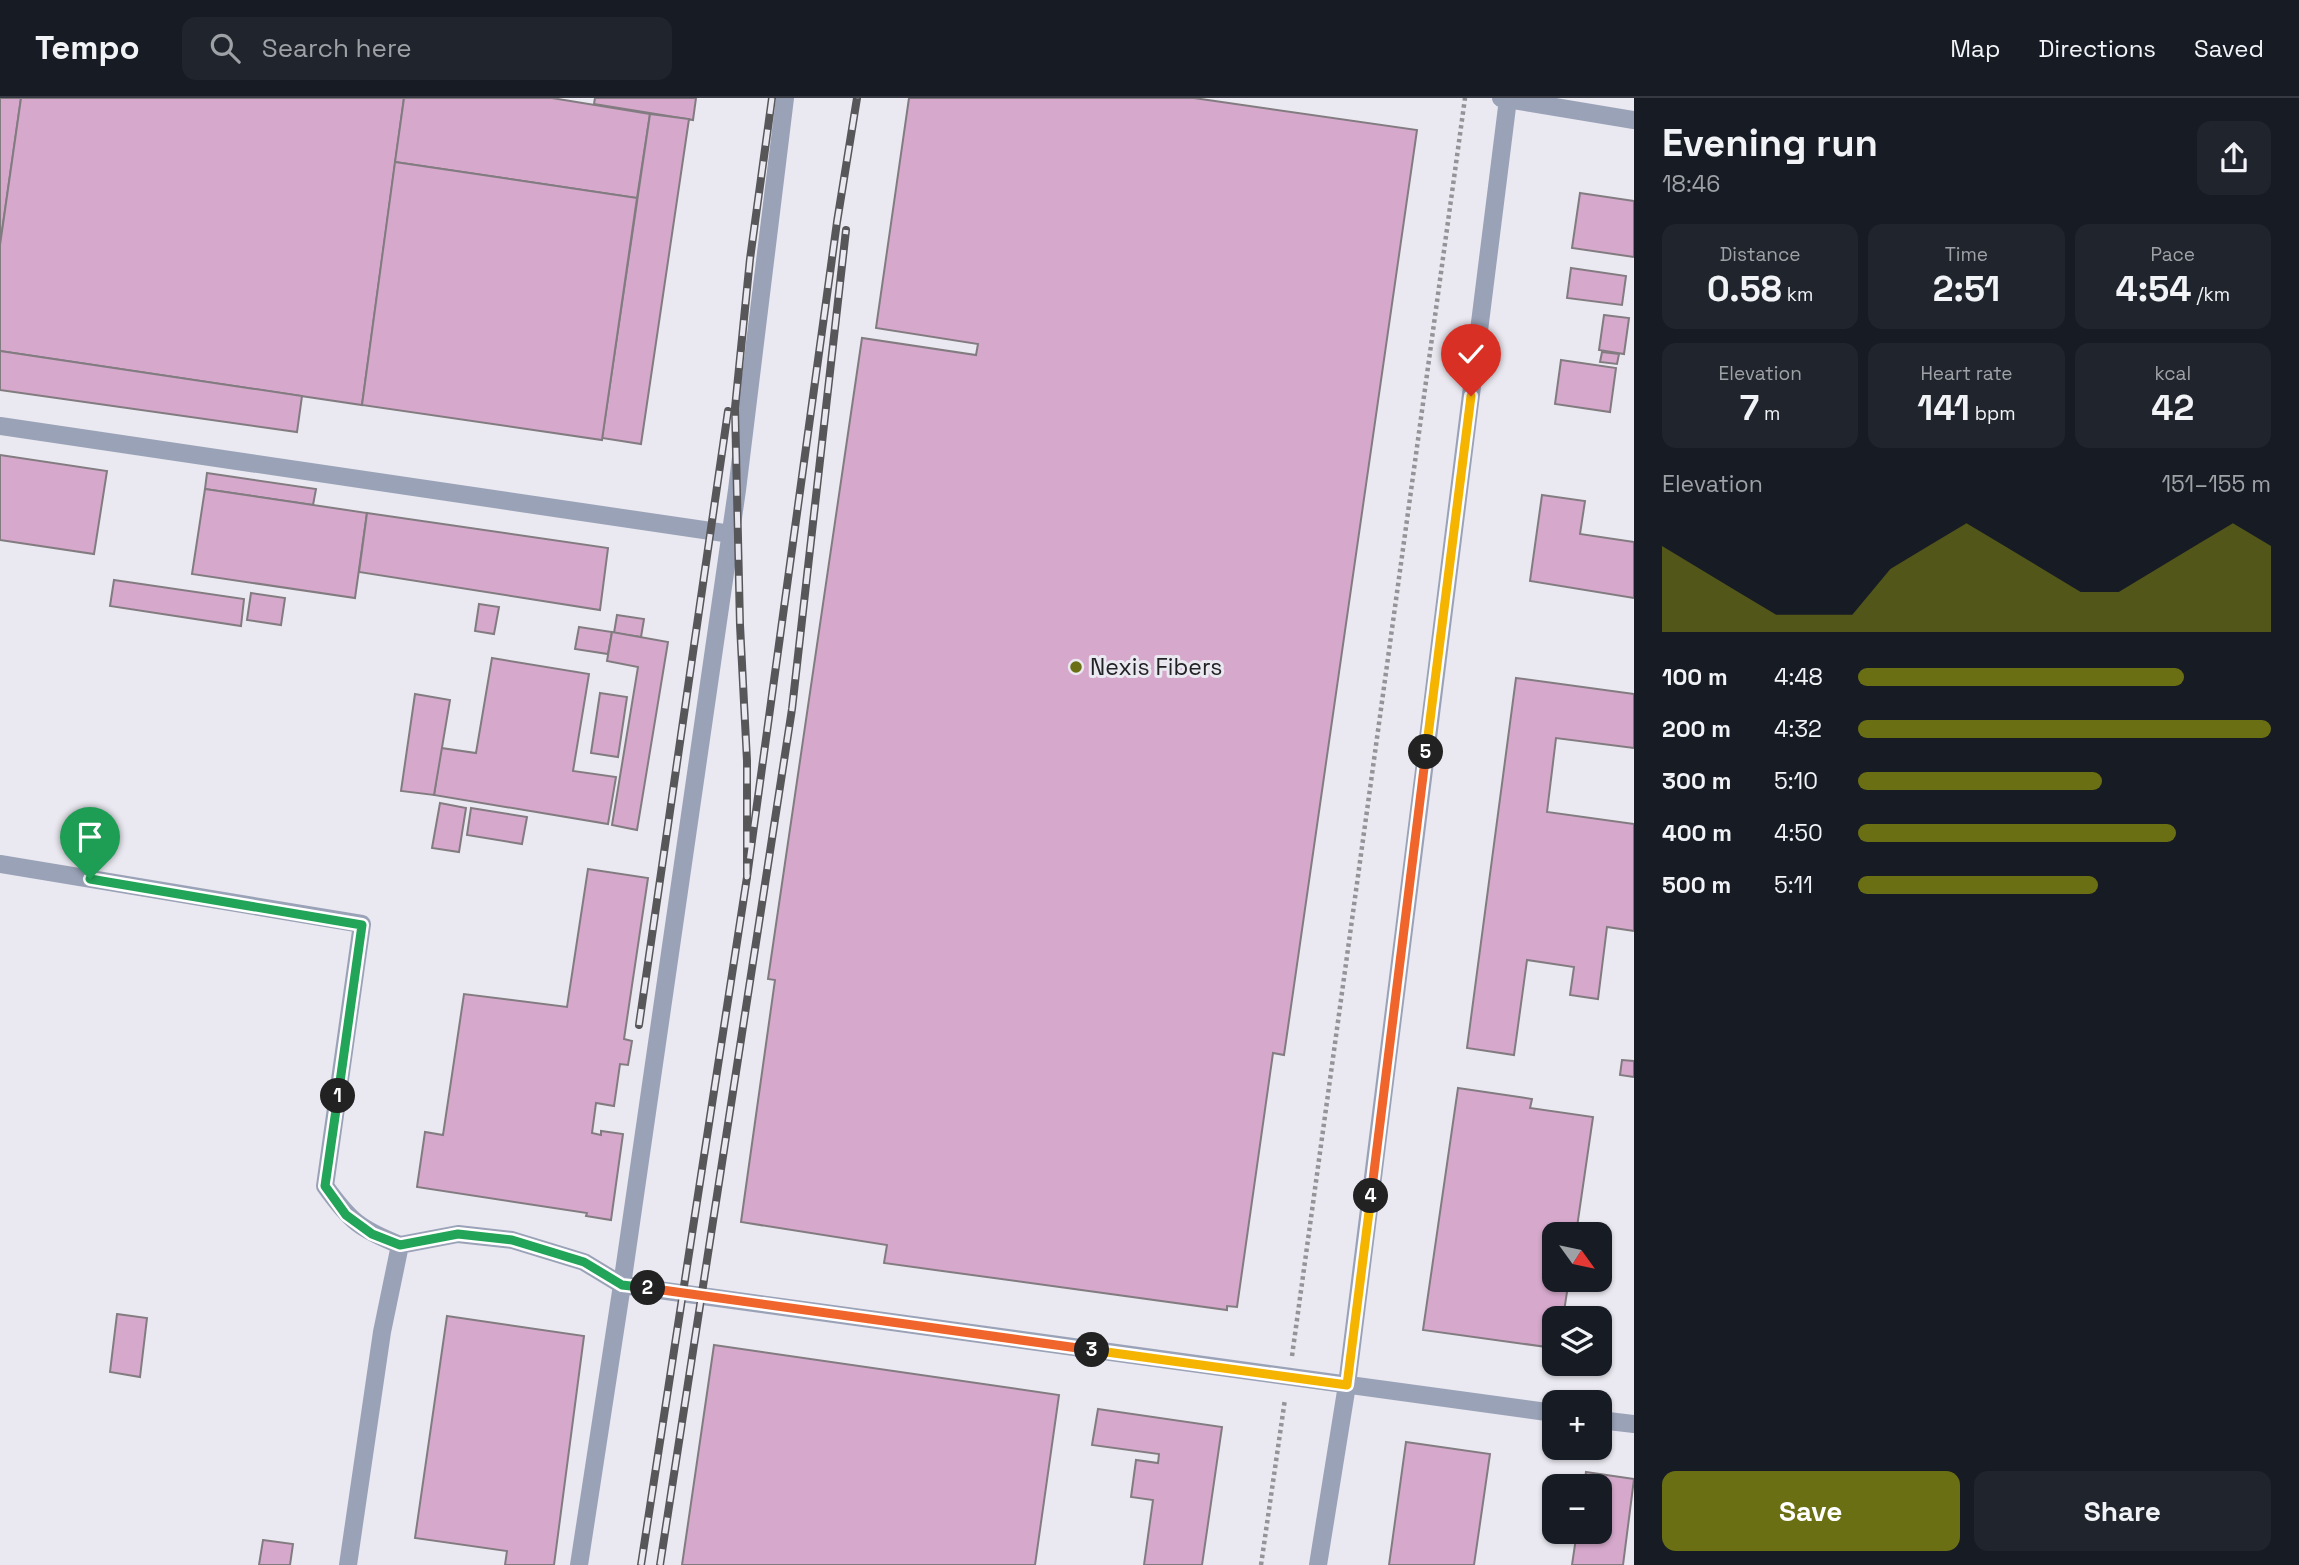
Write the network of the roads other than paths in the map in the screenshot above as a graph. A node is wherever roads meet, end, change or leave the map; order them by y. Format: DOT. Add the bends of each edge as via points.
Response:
graph roads {
  1 [pos="785,98"];
  2 [pos="1505,99"];
  3 [pos="1634,120"];
  4 [pos="0,426"];
  5 [pos="730,534"];
  6 [pos="0,864"];
  7 [pos="400,1245"];
  8 [pos="622,1285"];
  9 [pos="1347,1385"];
  10 [pos="1542,1411"];
  11 [pos="1612,1421"];
  12 [pos="1634,1424"];
  13 [pos="348,1565"];
  14 [pos="579,1565"];
  15 [pos="1318,1565"];
  1 -- 5 [label="lane"];
  2 -- 3 [label="lane"];
  2 -- 9 [label="lane"];
  4 -- 5 [label="lane"];
  5 -- 8 [label="lane"];
  6 -- 7 [label="lane" via="362,925 325,1186 346,1215 372,1234"];
  7 -- 8 [label="lane" via="458,1234 512,1240 584,1262"];
  7 -- 13 [label="lane" via="382,1332"];
  8 -- 9 [label="lane"];
  8 -- 14 [label="lane"];
  9 -- 10 [label="lane"];
  9 -- 15 [label="lane"];
  11 -- 12 [label="lane"];
}
